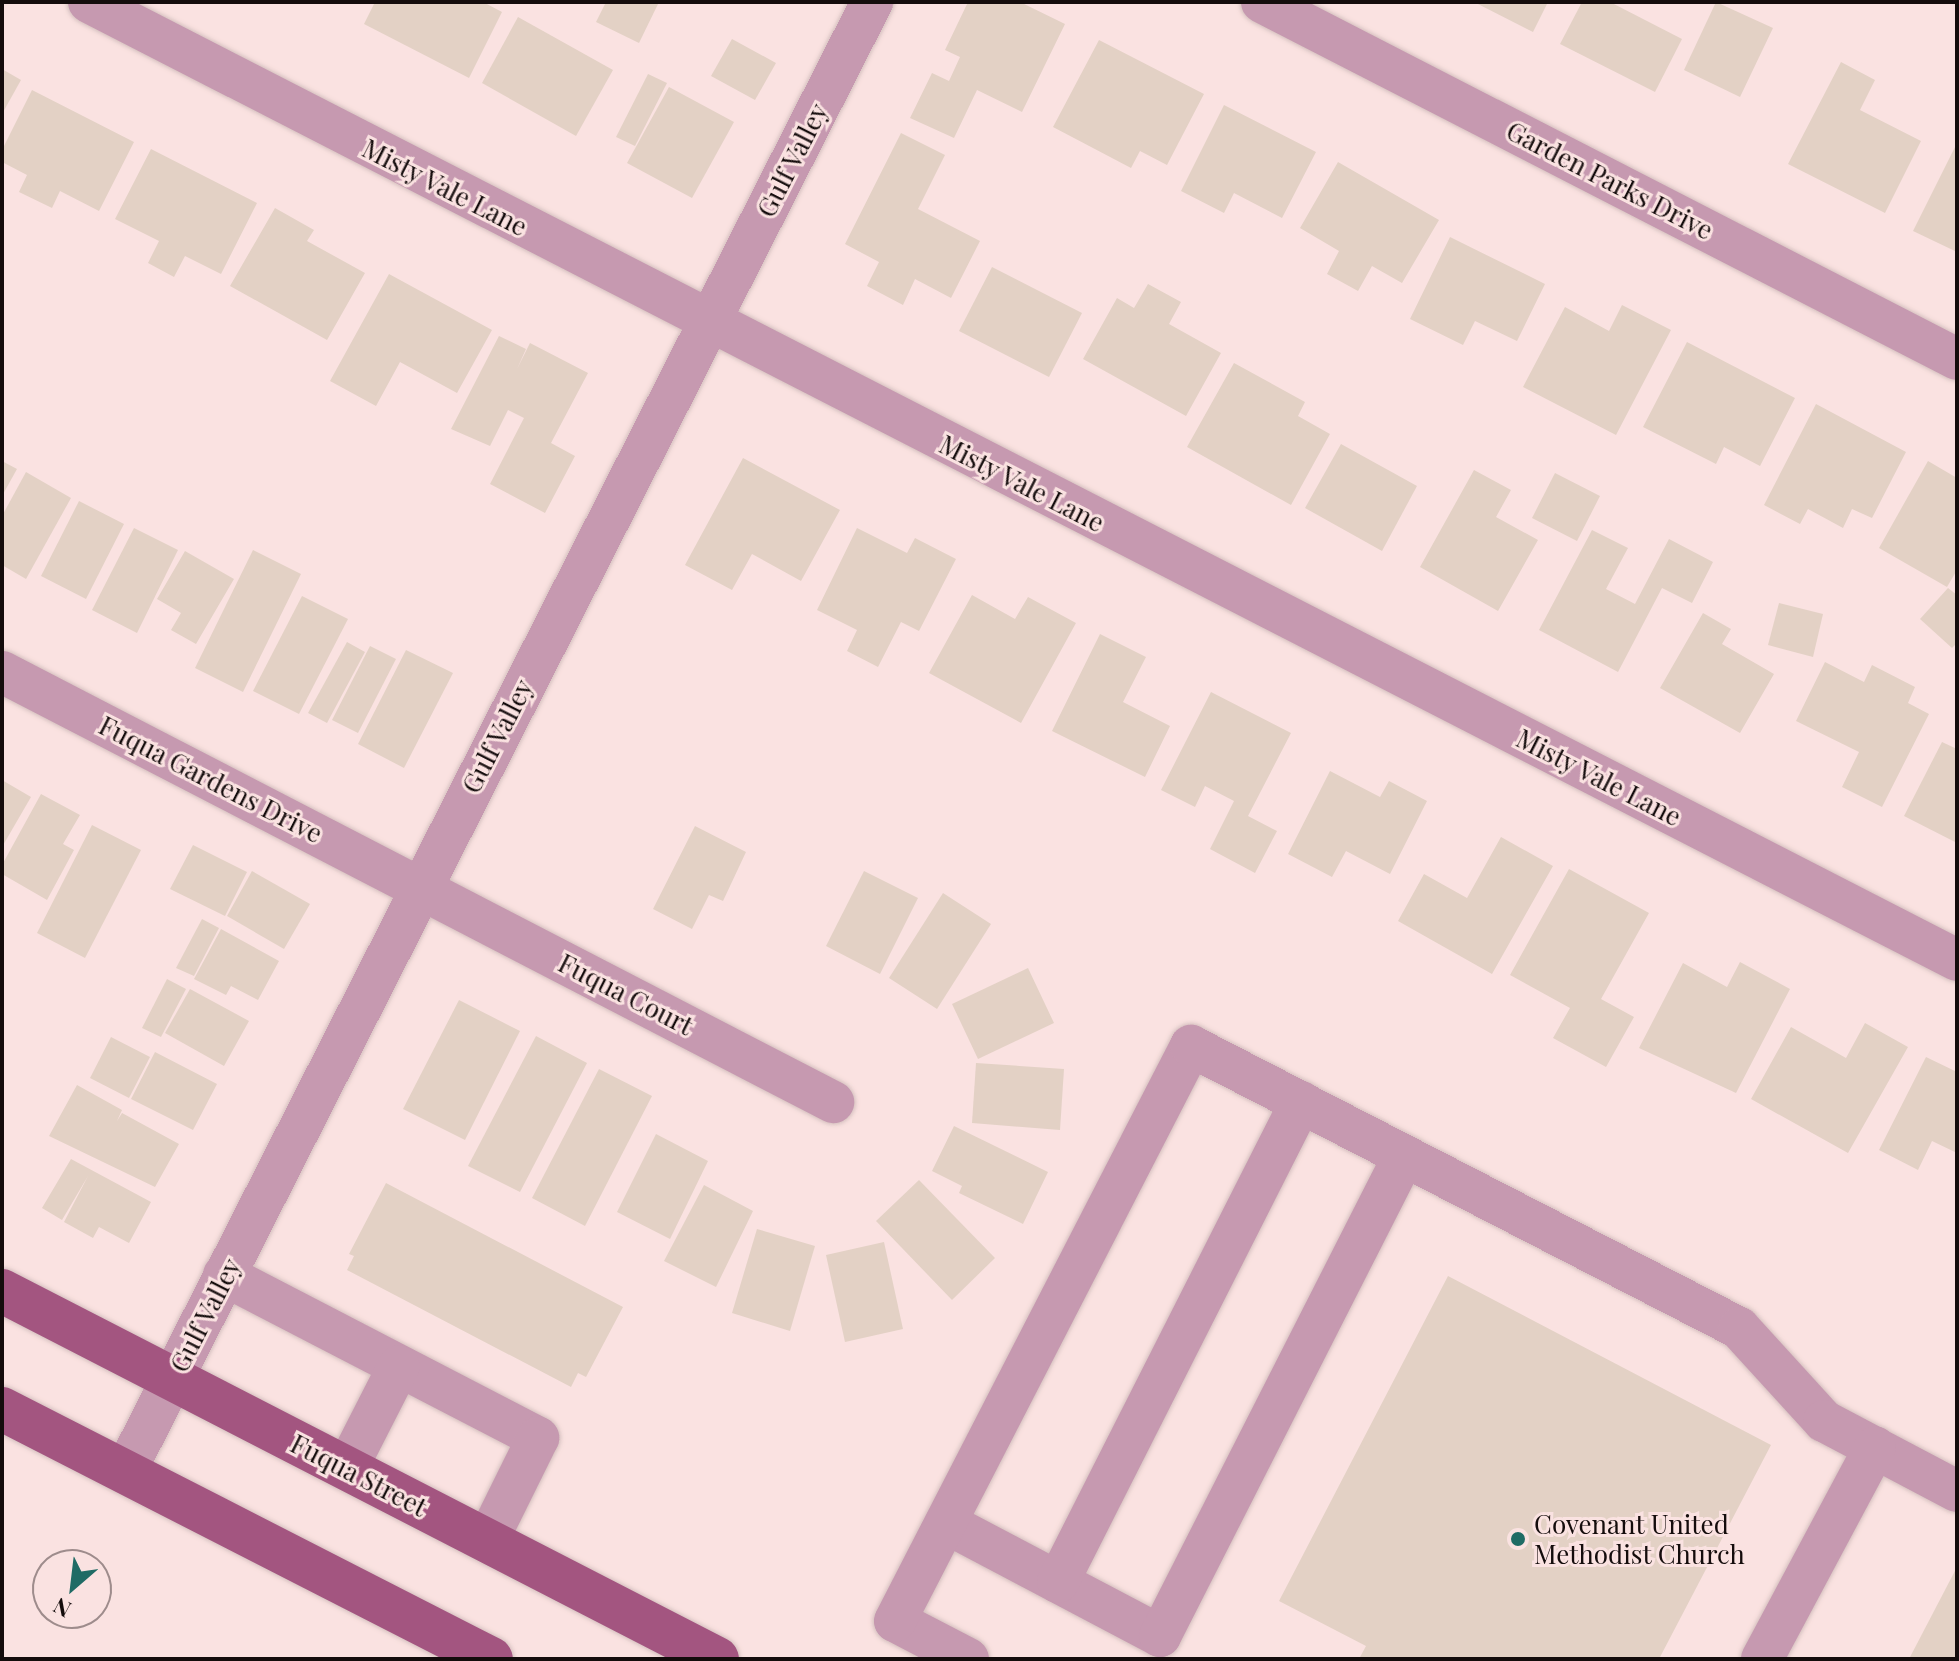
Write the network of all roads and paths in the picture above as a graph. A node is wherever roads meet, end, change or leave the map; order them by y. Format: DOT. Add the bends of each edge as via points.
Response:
graph roads {
  1 [pos="89,2"];
  2 [pos="872,2"];
  3 [pos="1262,2"];
  4 [pos="709,323"];
  5 [pos="1957,359"];
  6 [pos="2,672"];
  7 [pos="420,887"];
  8 [pos="1957,960"];
  9 [pos="833,1102"];
  10 [pos="1301,1102"];
  11 [pos="1404,1156"];
  12 [pos="224,1275"];
  13 [pos="2,1291"];
  14 [pos="399,1366"];
  15 [pos="173,1379"];
  16 [pos="2,1409"];
  17 [pos="1875,1447"];
  18 [pos="347,1468"];
  19 [pos="125,1472"];
  20 [pos="1957,1491"];
  21 [pos="946,1523"];
  22 [pos="487,1541"];
  23 [pos="1058,1582"];
  24 [pos="491,1659"];
  25 [pos="717,1659"];
  26 [pos="968,1659"];
  27 [pos="1762,1659"];
  1 -- 4 [label="street, Misty Vale Lane"];
  2 -- 4 [label="street, Gulf Valley"];
  3 -- 5 [label="street, Garden Parks Drive"];
  4 -- 7 [label="street, Gulf Valley"];
  4 -- 8 [label="street, Misty Vale Lane"];
  6 -- 7 [label="street, Fuqua Gardens Drive"];
  7 -- 9 [label="street, Fuqua Court"];
  7 -- 12 [label="street, Gulf Valley"];
  10 -- 11 [label="street"];
  10 -- 21 [label="street" via="1191,1046"];
  10 -- 23 [label="street"];
  11 -- 17 [label="street" via="1739,1328 1824,1421"];
  11 -- 23 [label="street" via="1160,1636"];
  12 -- 14 [label="street"];
  12 -- 15 [label="street, Gulf Valley"];
  13 -- 15 [label="main road, Fuqua Street"];
  14 -- 18 [label="street"];
  14 -- 22 [label="street" via="538,1438"];
  15 -- 18 [label="main road, Fuqua Street"];
  15 -- 19 [label="street, Gulf Valley"];
  16 -- 19 [label="main road"];
  17 -- 20 [label="street"];
  17 -- 27 [label="street"];
  18 -- 22 [label="main road, Fuqua Street"];
  19 -- 24 [label="main road"];
  21 -- 23 [label="street"];
  21 -- 26 [label="street" via="895,1621"];
  22 -- 25 [label="main road, Fuqua Street"];
}
